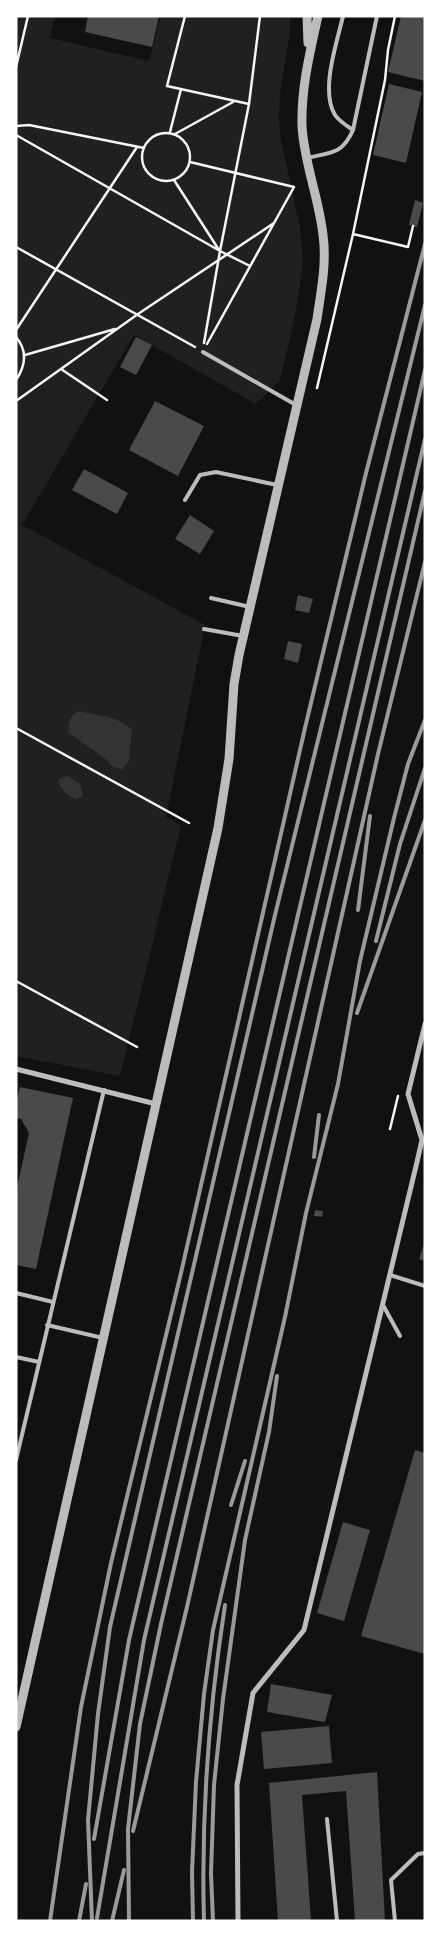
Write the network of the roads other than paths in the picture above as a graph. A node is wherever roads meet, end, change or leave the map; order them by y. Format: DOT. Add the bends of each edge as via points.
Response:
graph roads {
  1 [pos="307,16"];
  2 [pos="318,16"];
  3 [pos="343,16"];
  4 [pos="377,16"];
  5 [pos="307,63"];
  6 [pos="352,130"];
  7 [pos="307,158"];
  8 [pos="203,352"];
  9 [pos="298,406"];
  10 [pos="279,485"];
  11 [pos="185,500"];
  12 [pos="211,598"];
  13 [pos="250,607"];
  14 [pos="204,629"];
  15 [pos="243,636"];
  16 [pos="425,1024"];
  17 [pos="16,1069"];
  18 [pos="104,1090"];
  19 [pos="156,1104"];
  20 [pos="424,1139"];
  21 [pos="390,1276"];
  22 [pos="425,1286"];
  23 [pos="16,1293"];
  24 [pos="52,1302"];
  25 [pos="383,1305"];
  26 [pos="47,1325"];
  27 [pos="400,1336"];
  28 [pos="103,1338"];
  29 [pos="16,1357"];
  30 [pos="39,1362"];
  31 [pos="16,1460"];
  32 [pos="21,1686"];
  33 [pos="16,1727"];
  34 [pos="327,1819"];
  35 [pos="425,1854"];
  36 [pos="238,1921"];
  37 [pos="337,1921"];
  38 [pos="395,1921"];
  1 -- 5 [label="street"];
  2 -- 5 [label="street"];
  3 -- 6 [label="lane" via="331,66 329,94 336,116"];
  4 -- 6 [label="lane"];
  5 -- 7 [label="street" via="302,127"];
  6 -- 7 [label="lane" via="347,144 336,152"];
  7 -- 9 [label="street" via="323,234 324,274"];
  8 -- 9 [label="lane"];
  9 -- 10 [label="street"];
  10 -- 11 [label="lane" via="216,472 200,475"];
  10 -- 13 [label="street"];
  12 -- 13 [label="lane"];
  13 -- 15 [label="street"];
  14 -- 15 [label="lane"];
  15 -- 19 [label="street" via="234,684 225,791"];
  16 -- 20 [label="street" via="408,1094"];
  17 -- 18 [label="street"];
  18 -- 19 [label="street"];
  18 -- 24 [label="lane"];
  19 -- 28 [label="street"];
  20 -- 21 [label="street"];
  21 -- 22 [label="lane"];
  21 -- 25 [label="street"];
  23 -- 24 [label="lane"];
  24 -- 26 [label="lane"];
  25 -- 27 [label="lane"];
  25 -- 36 [label="street" via="304,1630 253,1693 237,1785"];
  26 -- 28 [label="lane"];
  26 -- 30 [label="lane"];
  28 -- 32 [label="street"];
  29 -- 30 [label="lane"];
  30 -- 31 [label="lane"];
  32 -- 33 [label="street"];
  34 -- 37 [label="lane"];
  35 -- 38 [label="lane" via="418,1854 391,1880"];
}
